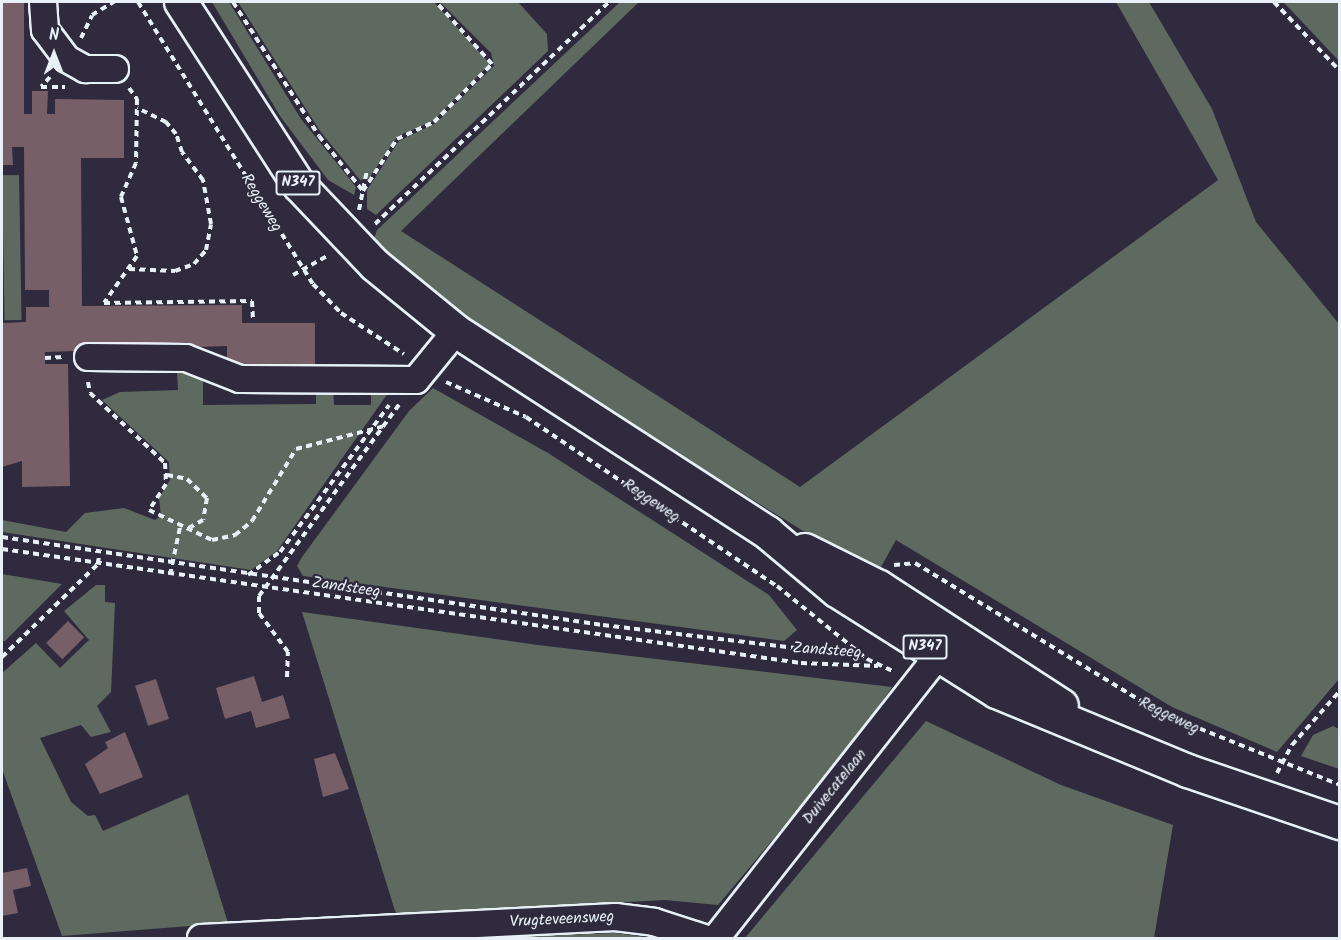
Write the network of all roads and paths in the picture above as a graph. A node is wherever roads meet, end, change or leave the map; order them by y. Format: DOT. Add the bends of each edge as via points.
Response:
graph roads {
  1 [pos="43,2"];
  2 [pos="114,2"];
  3 [pos="138,2"];
  4 [pos="181,2"];
  5 [pos="233,2"];
  6 [pos="436,2"];
  7 [pos="609,2"];
  8 [pos="1274,2"];
  9 [pos="92,15"];
  10 [pos="67,59"];
  11 [pos="1340,71"];
  12 [pos="116,78"];
  13 [pos="74,87"];
  14 [pos="137,108"];
  15 [pos="380,220"];
  16 [pos="351,242"];
  17 [pos="129,269"];
  18 [pos="303,271"];
  19 [pos="293,275"];
  20 [pos="252,322"];
  21 [pos="456,331"];
  22 [pos="88,357"];
  23 [pos="415,373"];
  24 [pos="394,412"];
  25 [pos="384,426"];
  26 [pos="374,428"];
  27 [pos="167,475"];
  28 [pos="180,526"];
  29 [pos="187,529"];
  30 [pos="2,537"];
  31 [pos="2,549"];
  32 [pos="99,554"];
  33 [pos="98,564"];
  34 [pos="172,565"];
  35 [pos="170,575"];
  36 [pos="247,576"];
  37 [pos="272,580"];
  38 [pos="265,590"];
  39 [pos="1009,624"];
  40 [pos="946,646"];
  41 [pos="864,656"];
  42 [pos="2,657"];
  43 [pos="287,677"];
  44 [pos="1340,691"];
  45 [pos="1281,765"];
  46 [pos="1340,785"];
  47 [pos="1340,823"];
  48 [pos="201,939"];
  49 [pos="704,939"];
  50 [pos="716,939"];
  1 -- 10 [label="street" via="45,30"];
  2 -- 9 [label="path"];
  3 -- 18 [label="path, Reggeweg"];
  4 -- 16 [label="main road, N347" via="269,143"];
  5 -- 6 [label="path" via="319,136 363,191 397,139 434,122 492,64"];
  7 -- 15 [label="path"];
  8 -- 11 [label="path"];
  10 -- 12 [label="street"];
  10 -- 13 [label="path" via="41,87"];
  12 -- 14 [label="path" via="128,87"];
  14 -- 17 [label="path" via="136,163 121,197 125,219 137,242"];
  14 -- 17 [label="path" via="166,122 176,134 182,152 203,180 211,224 206,250 194,264 175,271"];
  16 -- 18 [label="path"];
  16 -- 21 [label="main road, N347"];
  17 -- 20 [label="path" via="104,303 252,302"];
  18 -- 19 [label="path"];
  18 -- 23 [label="path, Reggeweg" via="341,313"];
  21 -- 23 [label="street"];
  21 -- 40 [label="main road, N347" via="768,533 837,591"];
  22 -- 23 [label="street" via="186,358 240,379"];
  22 -- 27 [label="path" via="90,393 163,459"];
  23 -- 26 [label="path"];
  23 -- 41 [label="path, Reggeweg" via="537,424 777,586"];
  24 -- 25 [label="path"];
  25 -- 26 [label="path"];
  25 -- 37 [label="path"];
  26 -- 29 [label="path" via="296,449 252,521 235,535 212,540"];
  26 -- 36 [label="path" via="280,552"];
  27 -- 28 [label="path" via="149,510"];
  27 -- 29 [label="path" via="188,479 207,498 203,519"];
  28 -- 29 [label="path"];
  28 -- 34 [label="path"];
  30 -- 32 [label="path, Zandsteeg"];
  31 -- 33 [label="path, Zandsteeg"];
  32 -- 33 [label="path"];
  32 -- 34 [label="path, Zandsteeg"];
  33 -- 35 [label="path, Zandsteeg"];
  33 -- 42 [label="path"];
  34 -- 35 [label="path"];
  34 -- 36 [label="path, Zandsteeg"];
  35 -- 38 [label="path, Zandsteeg"];
  36 -- 37 [label="path, Zandsteeg"];
  37 -- 38 [label="path"];
  37 -- 41 [label="path, Zandsteeg" via="787,650"];
  38 -- 41 [label="path, Zandsteeg" via="801,663 878,666"];
  38 -- 43 [label="path" via="258,609 288,652"];
  39 -- 45 [label="path, Reggeweg" via="1161,713"];
  40 -- 47 [label="main road, N347" via="997,692"];
  40 -- 50 [label="street, Duivecatelaan"];
  44 -- 45 [label="path"];
  45 -- 46 [label="path, Reggeweg"];
  48 -- 49 [label="street, Vrugteveensweg" via="615,918 654,922"];
}
